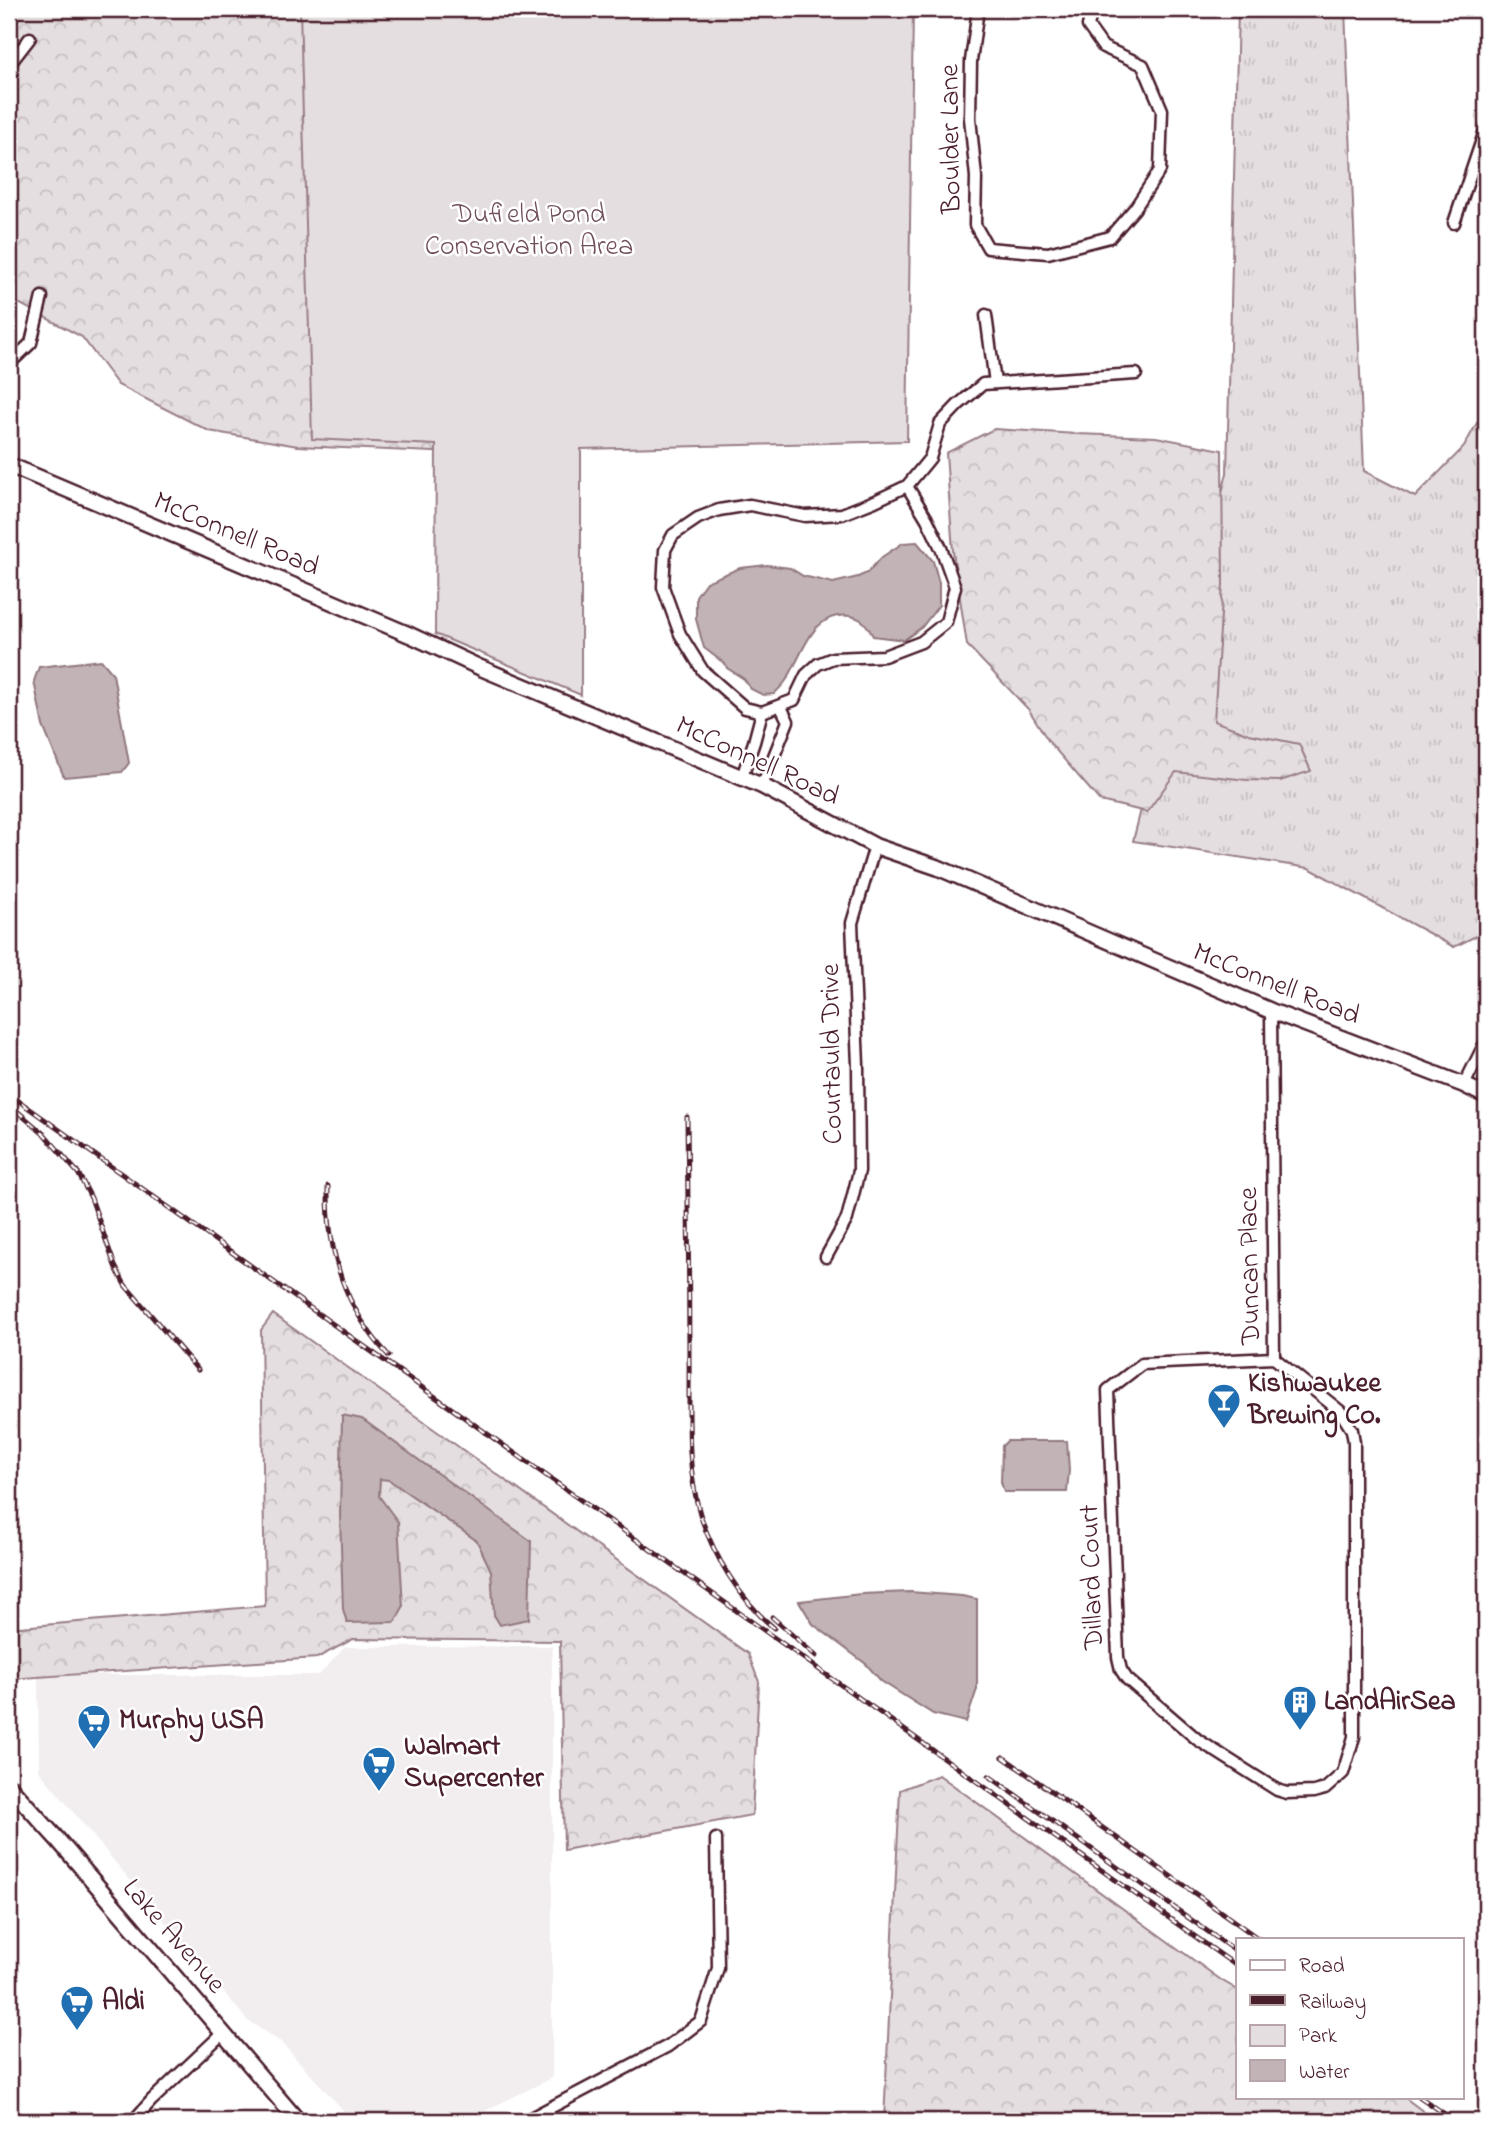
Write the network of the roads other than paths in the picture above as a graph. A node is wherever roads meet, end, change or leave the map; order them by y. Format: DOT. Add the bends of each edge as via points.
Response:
graph roads {
  1 [pos="978,9"];
  2 [pos="1092,9"];
  3 [pos="30,38"];
  4 [pos="9,65"];
  5 [pos="1486,128"];
  6 [pos="1454,223"];
  7 [pos="42,297"];
  8 [pos="986,315"];
  9 [pos="9,364"];
  10 [pos="1136,374"];
  11 [pos="995,383"];
  12 [pos="9,465"];
  13 [pos="907,486"];
  14 [pos="781,707"];
  15 [pos="762,712"];
  16 [pos="741,777"];
  17 [pos="762,786"];
  18 [pos="875,846"];
  19 [pos="1271,1011"];
  20 [pos="1486,1041"];
  21 [pos="1464,1085"];
  22 [pos="1486,1096"];
  23 [pos="827,1257"];
  24 [pos="1274,1358"];
  25 [pos="1354,1737"];
  26 [pos="9,1786"];
  27 [pos="716,1839"];
  28 [pos="223,2033"];
  29 [pos="133,2121"];
  30 [pos="298,2121"];
  31 [pos="525,2121"];
  1 -- 2 [label="street, Boulder Lane" via="970,118 975,225 988,248 1048,253 1110,237 1160,170 1162,110 1143,65 1103,47 1088,26"];
  3 -- 4 [label="street"];
  5 -- 6 [label="street"];
  7 -- 9 [label="street" via="31,344"];
  8 -- 11 [label="street"];
  10 -- 11 [label="street"];
  11 -- 13 [label="street" via="983,384 940,425 930,458"];
  12 -- 16 [label="street, McConnell Road"];
  13 -- 14 [label="street" via="936,538 955,587 946,622 921,642 884,656 833,658 818,664 806,675 794,700"];
  13 -- 15 [label="street" via="842,513 806,516 750,505 719,510 673,535 665,550 663,587 680,634 703,671 745,708"];
  14 -- 15 [label="street"];
  14 -- 17 [label="street" via="788,721"];
  15 -- 16 [label="street"];
  16 -- 17 [label="street, McConnell Road"];
  17 -- 18 [label="street, McConnell Road"];
  18 -- 19 [label="street, McConnell Road" via="949,872"];
  18 -- 23 [label="street, Courtauld Drive" via="852,923 859,1171 847,1219"];
  19 -- 21 [label="street, McConnell Road"];
  19 -- 24 [label="street, Duncan Place"];
  20 -- 21 [label="street"];
  21 -- 22 [label="street, McConnell Road"];
  24 -- 25 [label="street, Duncan Place" via="1340,1411 1352,1430"];
  24 -- 25 [label="street, Dillard Court" via="1142,1364 1108,1390 1118,1657 1127,1679 1198,1740 1278,1790 1300,1794 1325,1789 1343,1773"];
  26 -- 28 [label="street, Lake Avenue"];
  27 -- 31 [label="street" via="718,1968 701,2021 668,2046"];
  28 -- 29 [label="street"];
  28 -- 30 [label="street, Lake Avenue"];
}
